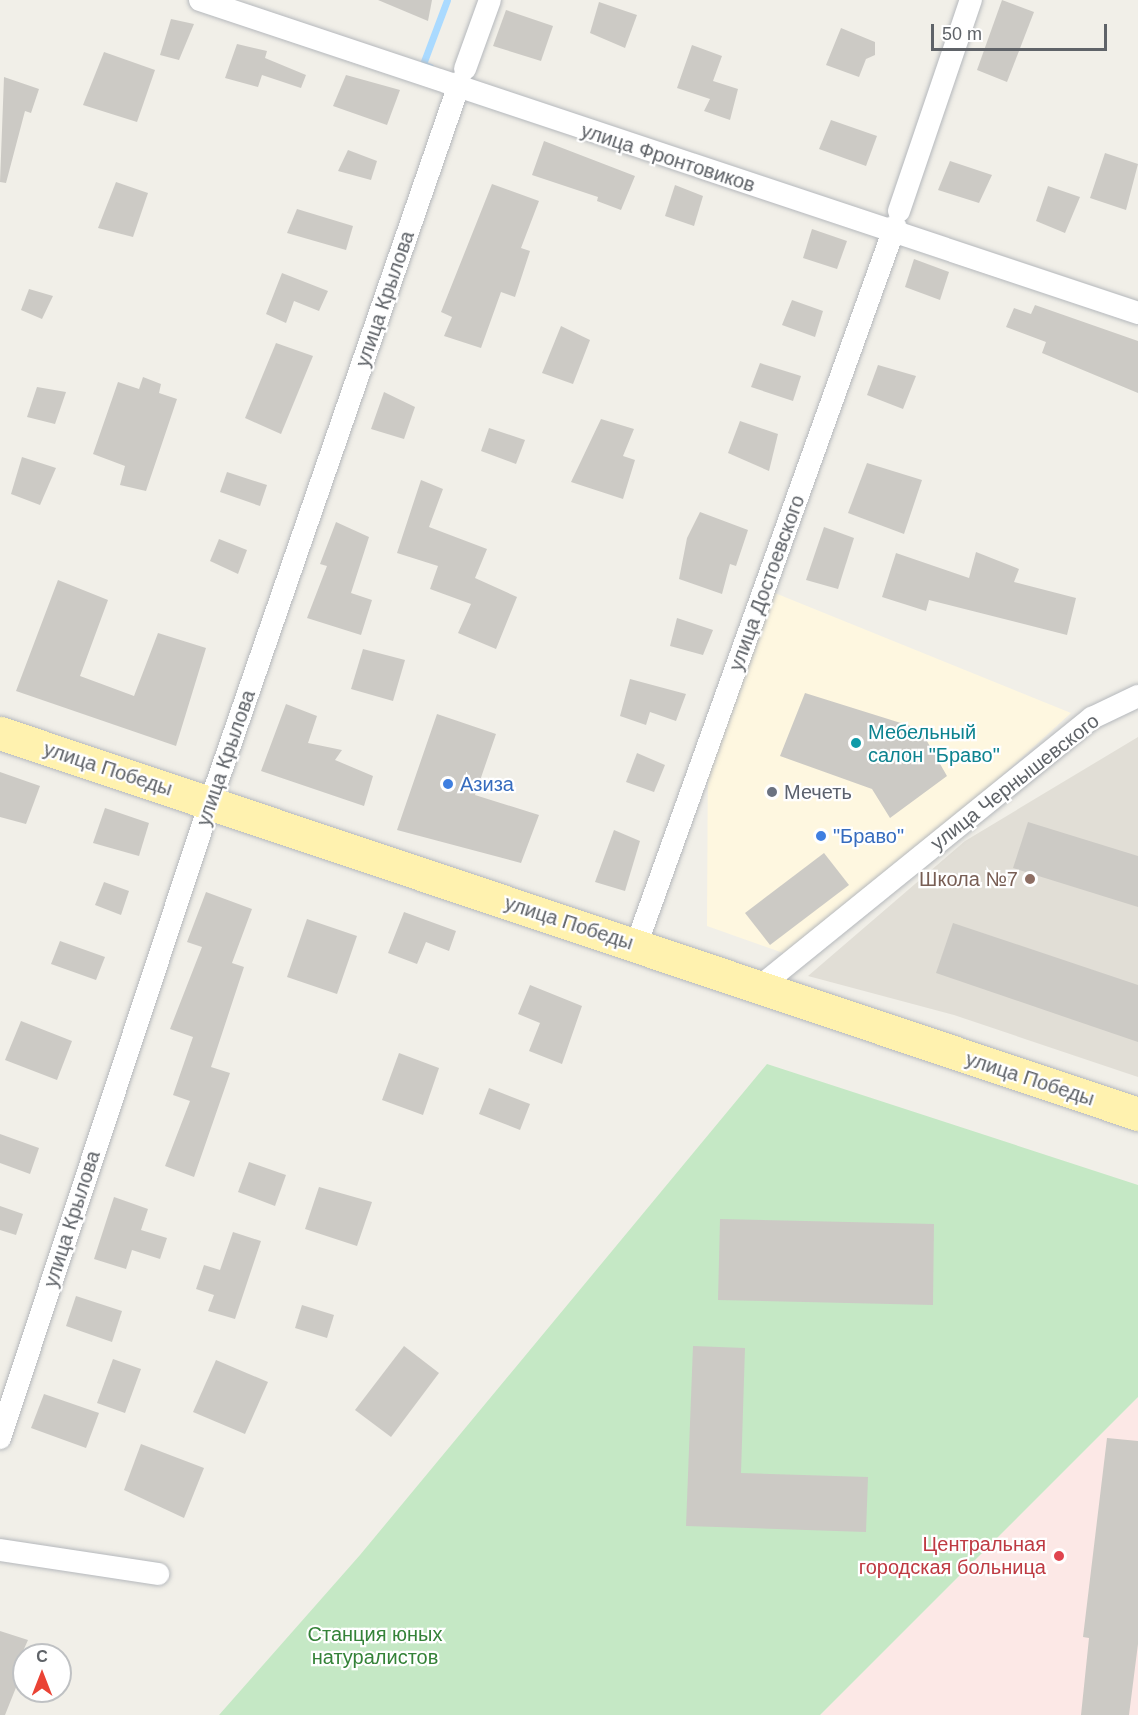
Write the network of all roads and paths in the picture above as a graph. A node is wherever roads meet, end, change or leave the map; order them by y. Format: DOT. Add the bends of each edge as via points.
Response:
graph roads {
  1 [pos="200,0"];
  2 [pos="490,0"];
  3 [pos="971,0"];
  4 [pos="461,79"];
  5 [pos="896,223"];
  6 [pos="1138,313"];
  7 [pos="1138,696"];
  8 [pos="0,728"];
  9 [pos="0,733"];
  10 [pos="211,801"];
  11 [pos="638,940"];
  12 [pos="760,987"];
  13 [pos="1138,1109"];
  14 [pos="1138,1114"];
  15 [pos="0,1438"];
  16 [pos="0,1550"];
  17 [pos="158,1574"];
  1 -- 4 [label="street, улица Фронтовиков"];
  2 -- 4 [label="street, улица Крылова"];
  3 -- 5 [label="street, улица Достоевского"];
  4 -- 5 [label="street, улица Фронтовиков"];
  4 -- 10 [label="street, улица Крылова"];
  5 -- 6 [label="street, улица Фронтовиков"];
  5 -- 11 [label="street, улица Достоевского"];
  7 -- 12 [label="street, улица Чернышевского" via="1092,718"];
  8 -- 10 [label="main road, улица Победы"];
  9 -- 10 [label="main road, улица Победы"];
  10 -- 11 [label="main road, улица Победы"];
  10 -- 12 [label="main road, улица Победы"];
  10 -- 15 [label="street, улица Крылова"];
  11 -- 12 [label="main road, улица Победы"];
  12 -- 13 [label="main road, улица Победы"];
  12 -- 14 [label="main road, улица Победы"];
  16 -- 17 [label="street"];
}
